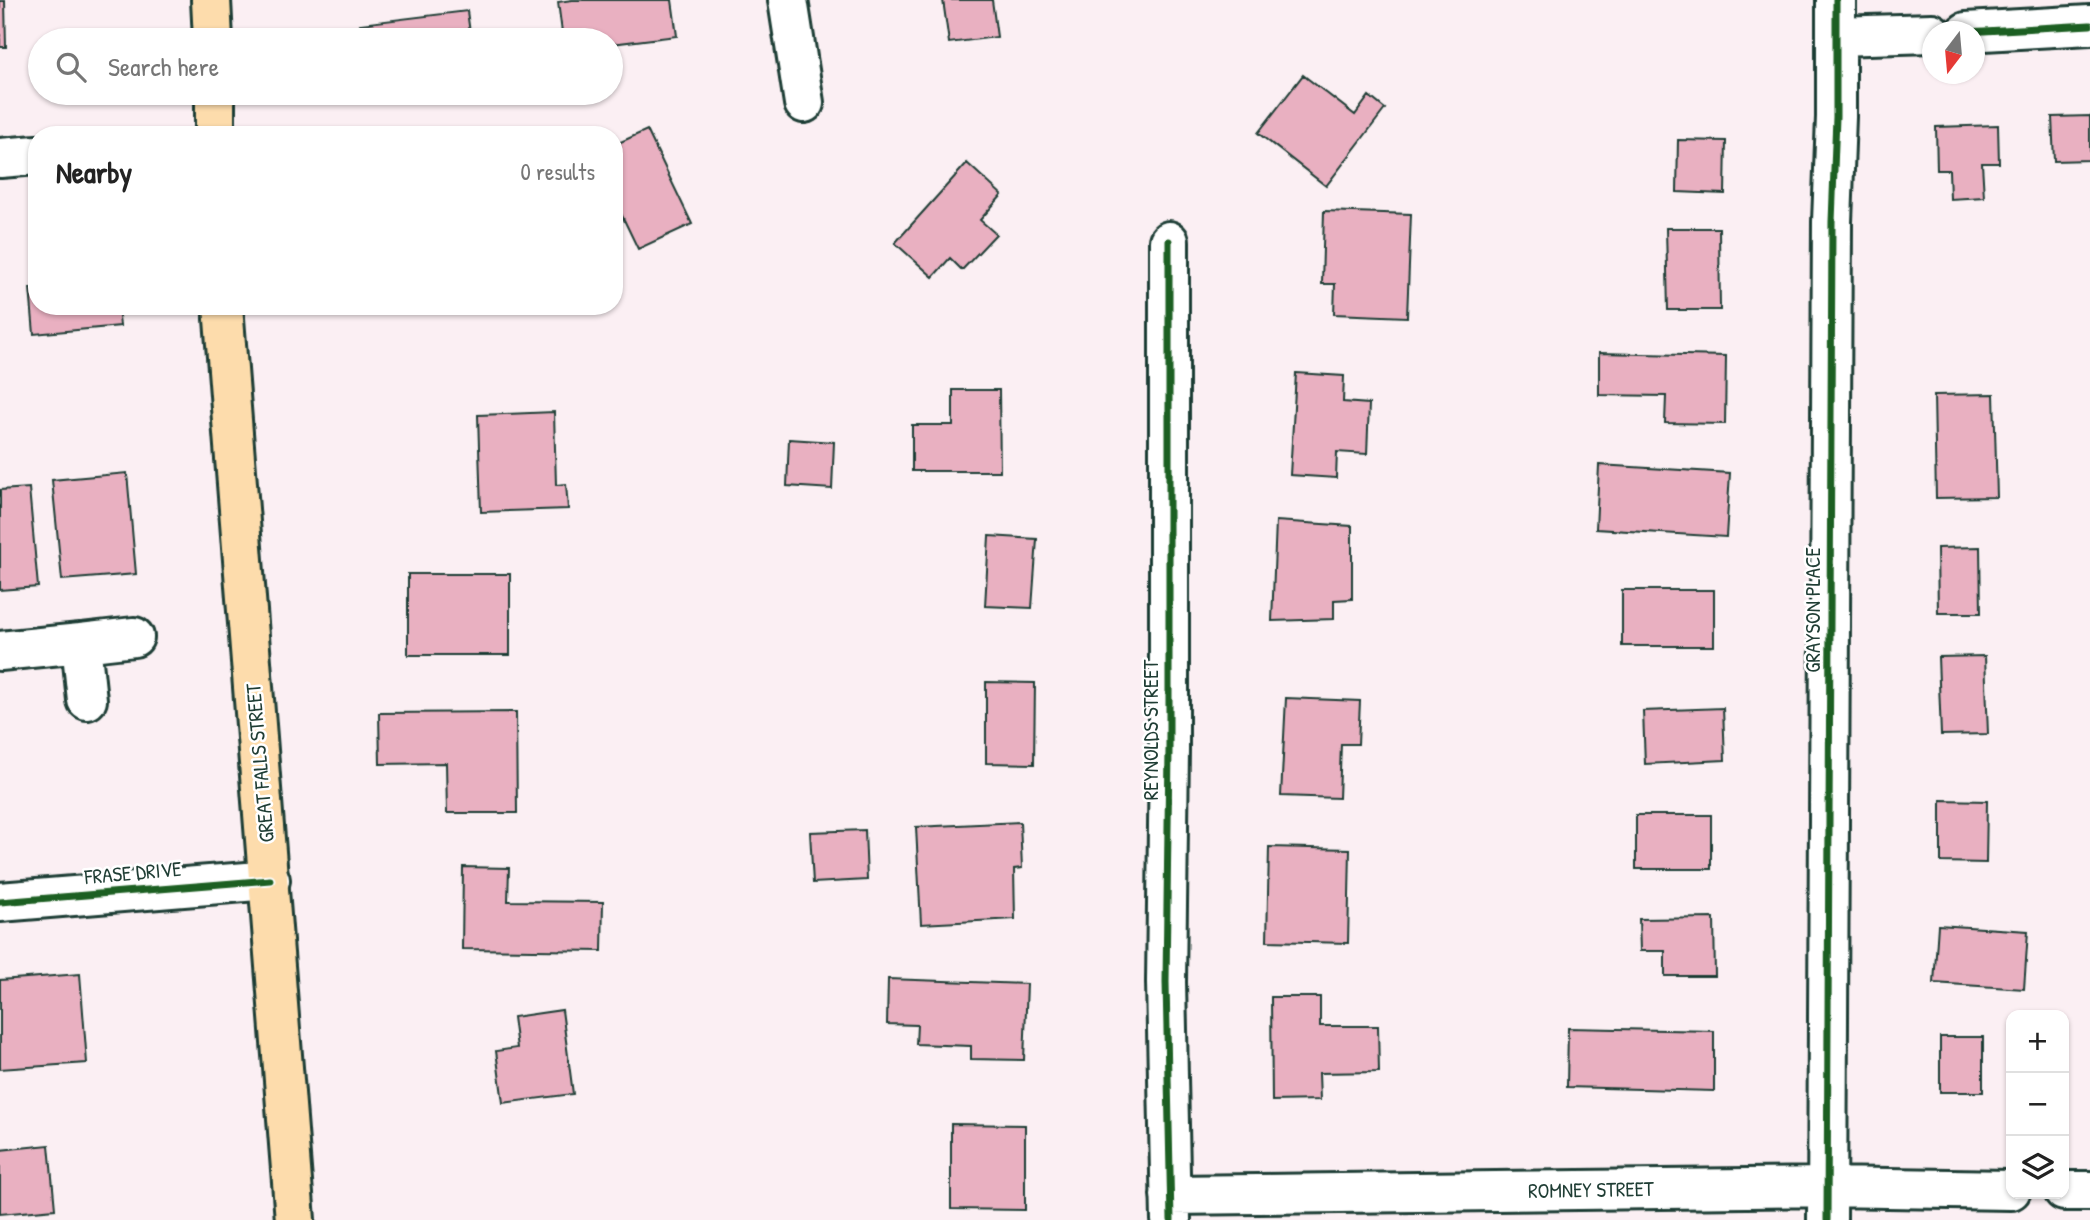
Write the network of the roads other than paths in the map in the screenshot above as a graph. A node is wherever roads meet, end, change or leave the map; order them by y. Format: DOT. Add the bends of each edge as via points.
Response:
graph roads {
  1 [pos="211,0"];
  2 [pos="788,0"];
  3 [pos="1836,18"];
  4 [pos="2090,25"];
  5 [pos="212,28"];
  6 [pos="1922,31"];
  7 [pos="1985,31"];
  8 [pos="804,103"];
  9 [pos="215,105"];
  10 [pos="215,126"];
  11 [pos="28,156"];
  12 [pos="0,158"];
  13 [pos="1169,241"];
  14 [pos="224,315"];
  15 [pos="134,637"];
  16 [pos="80,642"];
  17 [pos="0,651"];
  18 [pos="87,699"];
  19 [pos="270,880"];
  20 [pos="0,902"];
  21 [pos="2006,1190"];
  22 [pos="2069,1191"];
  23 [pos="2090,1191"];
  24 [pos="1827,1204"];
  25 [pos="1170,1208"];
  26 [pos="295,1220"];
  1 -- 5 [label="main road"];
  2 -- 8 [label="street"];
  3 -- 6 [label="street"];
  3 -- 24 [label="street, GRAYSON PLACE"];
  4 -- 7 [label="street"];
  9 -- 10 [label="main road"];
  11 -- 12 [label="street"];
  13 -- 25 [label="street, REYNOLDS STREET" via="1166,982"];
  14 -- 19 [label="main road, GREAT FALLS STREET"];
  15 -- 16 [label="street"];
  16 -- 17 [label="street"];
  16 -- 18 [label="street"];
  19 -- 20 [label="street, FRASE DRIVE"];
  19 -- 26 [label="main road, GREAT FALLS STREET"];
  21 -- 24 [label="street, ROMNEY STREET"];
  22 -- 23 [label="street"];
  24 -- 25 [label="street, ROMNEY STREET"];
}
